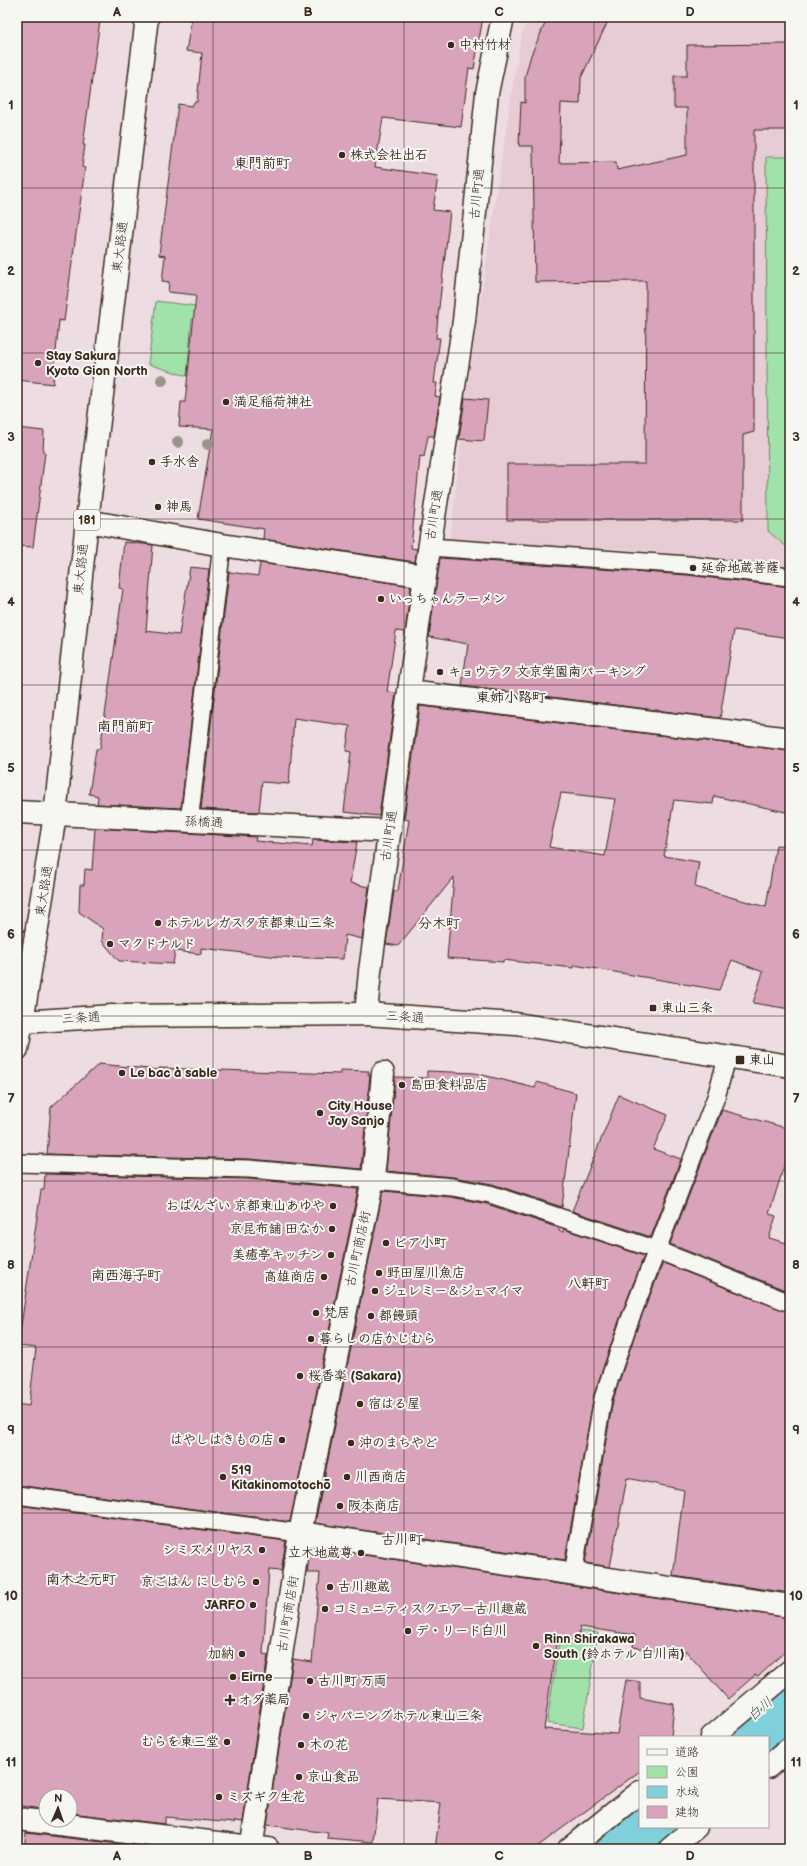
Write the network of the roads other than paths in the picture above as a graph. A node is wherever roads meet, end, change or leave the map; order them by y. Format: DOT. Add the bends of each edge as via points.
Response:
graph roads {
  1 [pos="147,17"];
  2 [pos="503,17"];
  3 [pos="87,521"];
  4 [pos="222,546"];
  5 [pos="430,547"];
  6 [pos="425,576"];
  7 [pos="790,577"];
  8 [pos="409,692"];
  9 [pos="790,739"];
  10 [pos="17,812"];
  11 [pos="55,815"];
  12 [pos="189,822"];
  13 [pos="390,831"];
  14 [pos="366,1014"];
  15 [pos="20,1022"];
  16 [pos="17,1049"];
  17 [pos="728,1055"];
  18 [pos="790,1066"];
  19 [pos="383,1073"];
  20 [pos="17,1163"];
  21 [pos="373,1179"];
  22 [pos="657,1250"];
  23 [pos="790,1303"];
  24 [pos="17,1495"];
  25 [pos="300,1533"];
  26 [pos="573,1574"];
  27 [pos="790,1606"];
  28 [pos="790,1671"];
  29 [pos="713,1736"];
  30 [pos="790,1748"];
  31 [pos="769,1766"];
  32 [pos="639,1793"];
  33 [pos="17,1819"];
  34 [pos="695,1828"];
  35 [pos="257,1848"];
  36 [pos="568,1849"];
  37 [pos="670,1849"];
  1 -- 3 [label="street, 東大路通 / 181"];
  2 -- 5 [label="street, 古川町通" via="487,93 464,321"];
  3 -- 4 [label="street"];
  3 -- 11 [label="street, 東大路通 / 181"];
  4 -- 6 [label="street"];
  4 -- 12 [label="lane"];
  5 -- 6 [label="street, 古川町通"];
  5 -- 7 [label="lane" via="688,565"];
  6 -- 8 [label="street, 古川町通"];
  8 -- 9 [label="street"];
  8 -- 13 [label="street, 古川町通"];
  10 -- 11 [label="street, 孫橋通"];
  11 -- 12 [label="street, 孫橋通"];
  11 -- 15 [label="street, 東大路通 / 181"];
  12 -- 13 [label="street, 孫橋通"];
  13 -- 14 [label="street, 古川町通"];
  14 -- 15 [label="street, 三条通" via="112,1016"];
  14 -- 17 [label="street, 三条通" via="516,1024"];
  15 -- 16 [label="street, 東大路通"];
  17 -- 18 [label="street, 三条通"];
  17 -- 22 [label="lane" via="716,1097"];
  19 -- 21 [label="street, 古川町商店街"];
  20 -- 21 [label="lane" via="249,1169"];
  21 -- 22 [label="lane" via="452,1187 490,1194"];
  21 -- 25 [label="street, 古川町商店街"];
  22 -- 23 [label="lane"];
  22 -- 26 [label="lane" via="603,1398"];
  24 -- 25 [label="lane"];
  25 -- 26 [label="street"];
  25 -- 35 [label="street, 古川町商店街"];
  26 -- 27 [label="street"];
  28 -- 29 [label="street"];
  30 -- 31 [label="street"];
  32 -- 36 [label="street"];
  33 -- 35 [label="street"];
  34 -- 37 [label="street"];
}
